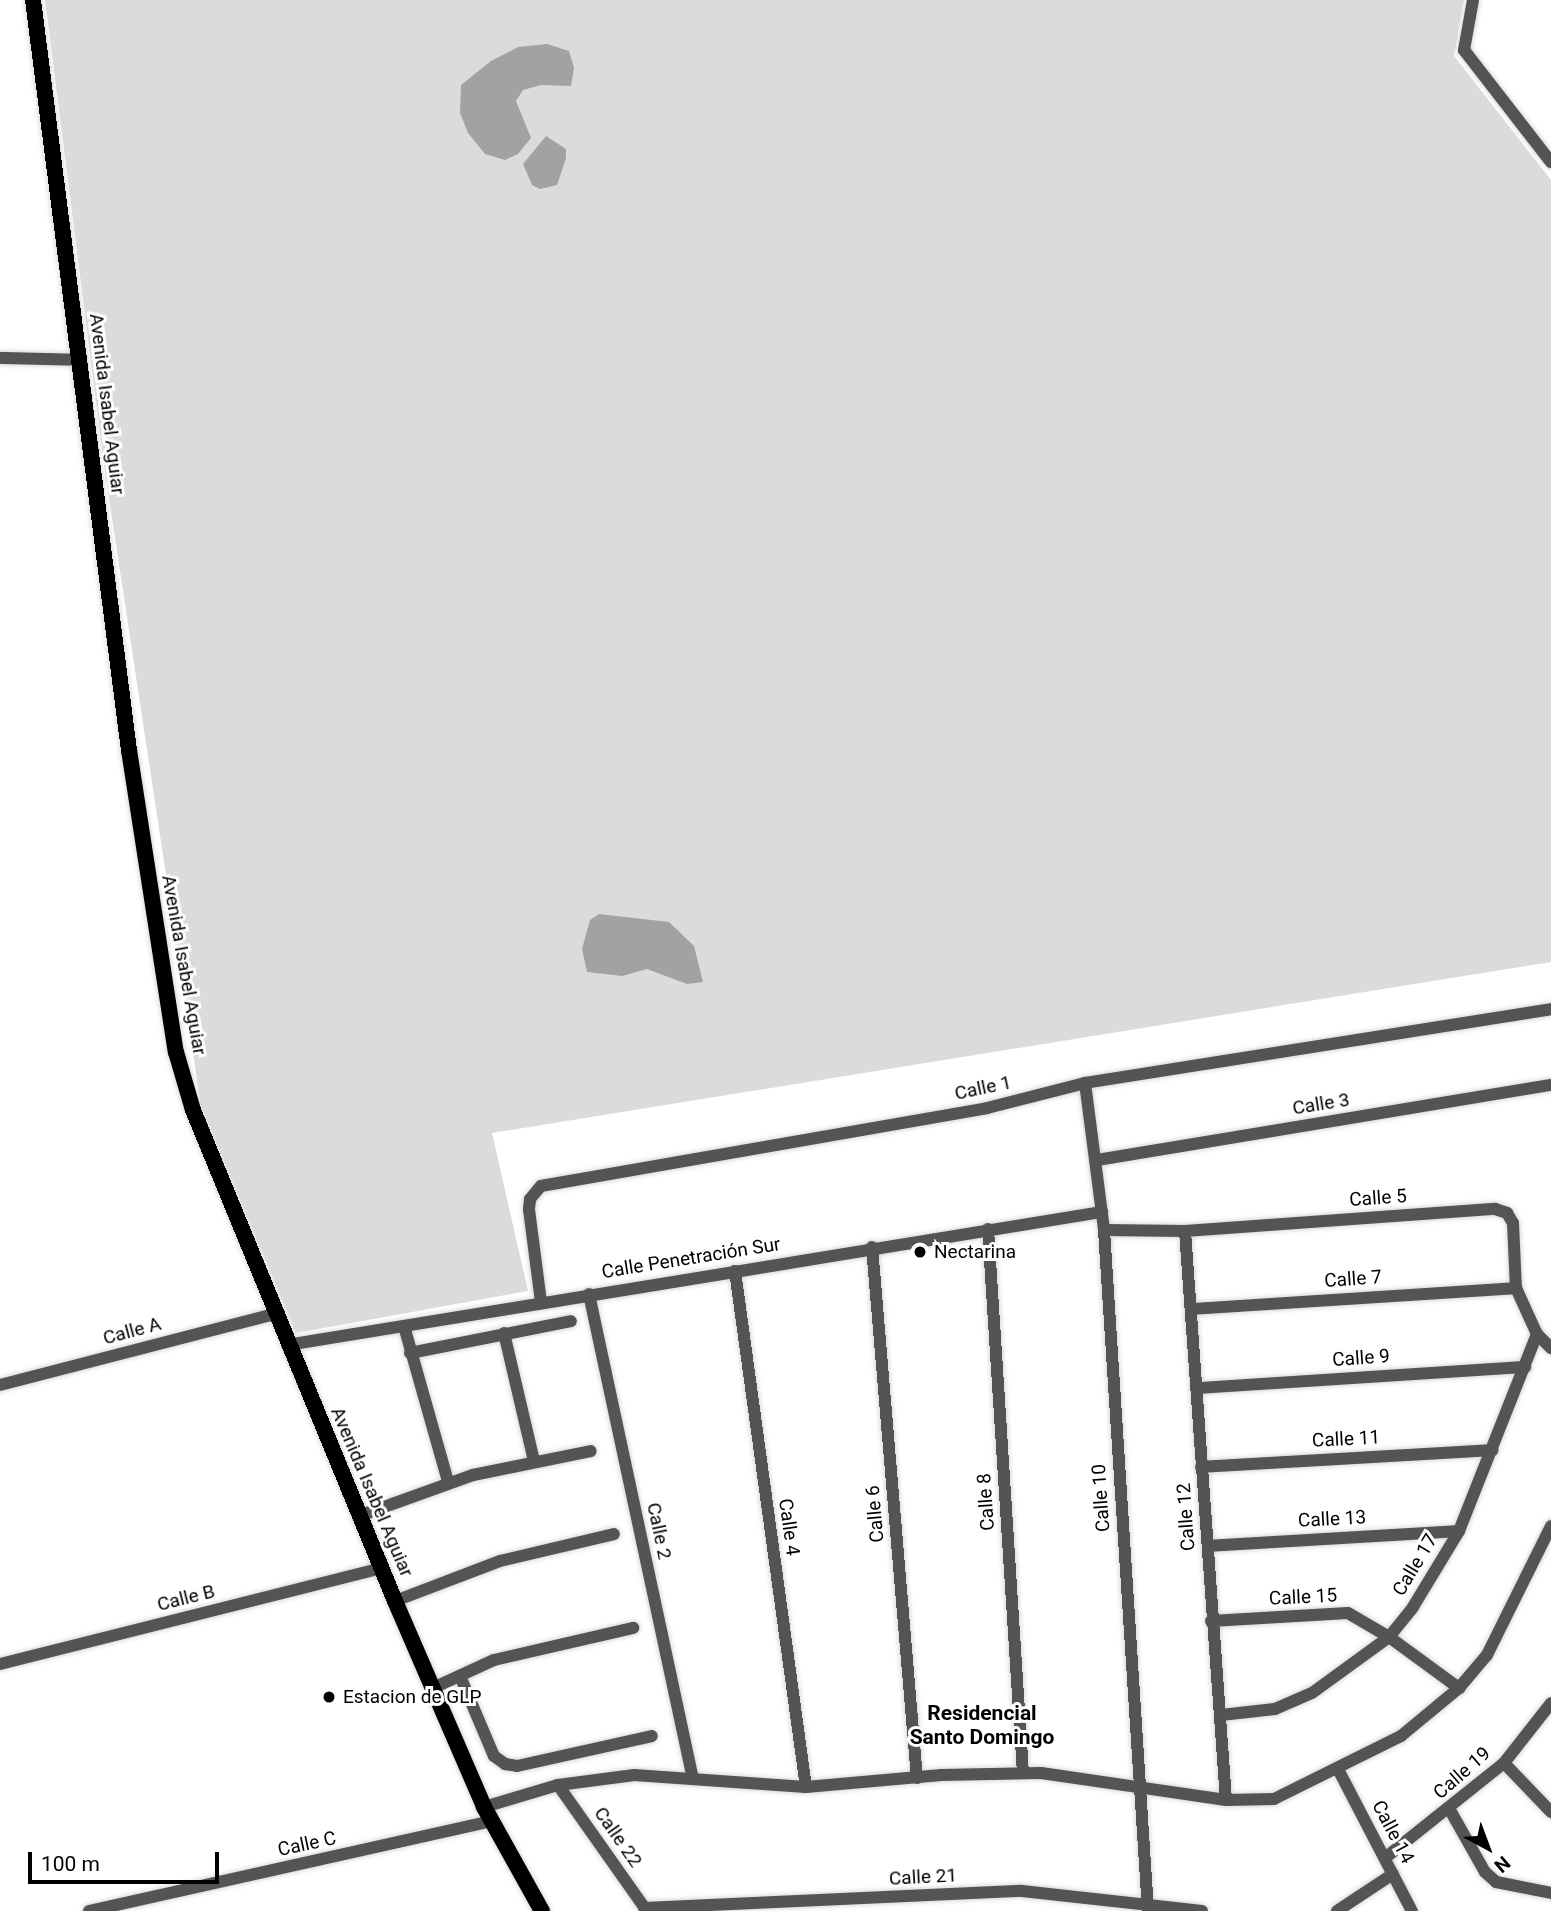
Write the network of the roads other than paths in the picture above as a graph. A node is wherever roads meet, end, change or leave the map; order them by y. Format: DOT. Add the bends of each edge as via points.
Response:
graph roads {
  1 [pos="33,0"];
  2 [pos="1473,0"];
  3 [pos="1551,162"];
  4 [pos="0,358"];
  5 [pos="80,360"];
  6 [pos="1551,1009"];
  7 [pos="1085,1083"];
  8 [pos="1551,1085"];
  9 [pos="1097,1160"];
  10 [pos="1102,1212"];
  11 [pos="988,1229"];
  12 [pos="1104,1230"];
  13 [pos="1185,1231"];
  14 [pos="872,1247"];
  15 [pos="735,1271"];
  16 [pos="1516,1288"];
  17 [pos="589,1294"];
  18 [pos="541,1302"];
  19 [pos="1192,1309"];
  20 [pos="274,1314"];
  21 [pos="572,1321"];
  22 [pos="404,1326"];
  23 [pos="504,1333"];
  24 [pos="1537,1334"];
  25 [pos="287,1345"];
  26 [pos="1551,1348"];
  27 [pos="410,1353"];
  28 [pos="1525,1367"];
  29 [pos="0,1385"];
  30 [pos="1199,1388"];
  31 [pos="1493,1450"];
  32 [pos="591,1451"];
  33 [pos="534,1461"];
  34 [pos="1201,1466"];
  35 [pos="448,1482"];
  36 [pos="359,1516"];
  37 [pos="1551,1527"];
  38 [pos="1459,1531"];
  39 [pos="614,1534"];
  40 [pos="1208,1546"];
  41 [pos="382,1568"];
  42 [pos="395,1601"];
  43 [pos="1211,1621"];
  44 [pos="633,1628"];
  45 [pos="1389,1637"];
  46 [pos="0,1664"];
  47 [pos="460,1676"];
  48 [pos="433,1688"];
  49 [pos="1459,1688"];
  50 [pos="1551,1703"];
  51 [pos="1221,1715"];
  52 [pos="652,1736"];
  53 [pos="1504,1763"];
  54 [pos="1339,1771"];
  55 [pos="1023,1773"];
  56 [pos="692,1776"];
  57 [pos="917,1778"];
  58 [pos="558,1785"];
  59 [pos="806,1787"];
  60 [pos="1139,1788"];
  61 [pos="1226,1800"];
  62 [pos="1450,1810"];
  63 [pos="1551,1812"];
  64 [pos="487,1814"];
  65 [pos="1385,1858"];
  66 [pos="1393,1874"];
  67 [pos="1551,1893"];
  68 [pos="1147,1907"];
  69 [pos="646,1909"];
  70 [pos="89,1911"];
  71 [pos="542,1911"];
  72 [pos="1202,1911"];
  73 [pos="1337,1911"];
  74 [pos="1412,1911"];
  1 -- 5 [label="main road, Avenida Isabel Aguiar"];
  2 -- 3 [label="street" via="1464,50"];
  4 -- 5 [label="street"];
  5 -- 20 [label="main road, Avenida Isabel Aguiar" via="163,992 193,1110"];
  6 -- 7 [label="street, Calle 1"];
  7 -- 9 [label="street, Calle 10"];
  7 -- 18 [label="street, Calle 1" via="987,1108 541,1186 530,1199 529,1209"];
  8 -- 9 [label="street, Calle 3"];
  9 -- 10 [label="street, Calle 10"];
  10 -- 11 [label="street, Calle Penetración Sur"];
  10 -- 12 [label="street, Calle 10"];
  11 -- 14 [label="street, Calle Penetración Sur"];
  11 -- 55 [label="street, Calle 8"];
  12 -- 13 [label="street, Calle 5"];
  12 -- 60 [label="street, Calle 10"];
  13 -- 16 [label="street, Calle 5" via="1495,1209 1507,1213 1513,1223"];
  13 -- 19 [label="street, Calle 12"];
  14 -- 15 [label="street, Calle Penetración Sur"];
  14 -- 57 [label="street, Calle 6"];
  15 -- 17 [label="street, Calle Penetración Sur"];
  15 -- 59 [label="street, Calle 4"];
  16 -- 19 [label="street, Calle 7"];
  16 -- 24 [label="street, Calle 5"];
  17 -- 18 [label="street, Calle Penetración Sur"];
  17 -- 56 [label="street, Calle 2"];
  18 -- 22 [label="street, Calle Penetración Sur"];
  19 -- 30 [label="street, Calle 12"];
  20 -- 25 [label="main road, Avenida Isabel Aguiar"];
  20 -- 29 [label="street, Calle A"];
  21 -- 23 [label="street"];
  22 -- 25 [label="street, Calle Penetración Sur"];
  22 -- 27 [label="street"];
  23 -- 27 [label="street"];
  23 -- 33 [label="street"];
  24 -- 26 [label="street, Calle 5"];
  24 -- 28 [label="street, Calle 17"];
  25 -- 36 [label="main road, Avenida Isabel Aguiar"];
  27 -- 35 [label="street"];
  28 -- 30 [label="street, Calle 9"];
  28 -- 31 [label="street, Calle 17"];
  30 -- 34 [label="street, Calle 12"];
  31 -- 34 [label="street, Calle 11"];
  31 -- 38 [label="street, Calle 17"];
  32 -- 33 [label="street"];
  33 -- 35 [label="street"];
  34 -- 40 [label="street, Calle 12"];
  35 -- 36 [label="street"];
  36 -- 41 [label="main road, Avenida Isabel Aguiar"];
  37 -- 49 [label="street, Calle C" via="1487,1655"];
  38 -- 40 [label="street, Calle 13"];
  38 -- 45 [label="street, Calle 17"];
  39 -- 42 [label="street" via="500,1561"];
  40 -- 43 [label="street, Calle 12"];
  41 -- 42 [label="main road, Avenida Isabel Aguiar"];
  41 -- 46 [label="street, Calle B"];
  42 -- 48 [label="main road, Avenida Isabel Aguiar"];
  43 -- 45 [label="street, Calle 15" via="1348,1613"];
  43 -- 51 [label="street, Calle 12"];
  44 -- 47 [label="street" via="526,1651"];
  45 -- 49 [label="street, Calle 15"];
  45 -- 51 [label="street, Calle 17" via="1312,1693 1275,1709"];
  47 -- 48 [label="street"];
  47 -- 52 [label="street" via="494,1756 505,1764 517,1766"];
  48 -- 64 [label="main road, Avenida Isabel Aguiar"];
  49 -- 54 [label="street, Calle C" via="1401,1737"];
  50 -- 53 [label="street, Calle 19"];
  51 -- 61 [label="street, Calle 12"];
  53 -- 62 [label="street, Calle 19"];
  53 -- 63 [label="street"];
  54 -- 61 [label="street, Calle C" via="1274,1799"];
  54 -- 65 [label="street, Calle 14"];
  55 -- 57 [label="street, Calle C"];
  55 -- 60 [label="street, Calle C"];
  56 -- 58 [label="street, Calle C" via="634,1775"];
  56 -- 59 [label="street, Calle C"];
  57 -- 59 [label="street, Calle C"];
  58 -- 64 [label="street, Calle C"];
  58 -- 69 [label="street, Calle 22"];
  60 -- 61 [label="street, Calle C"];
  60 -- 68 [label="street, Calle 10"];
  62 -- 65 [label="street, Calle 19"];
  62 -- 67 [label="street" via="1485,1872 1496,1882"];
  64 -- 70 [label="street, Calle C"];
  64 -- 71 [label="main road, Avenida Isabel Aguiar"];
  65 -- 66 [label="street, Calle 14"];
  66 -- 73 [label="street"];
  66 -- 74 [label="street, Calle 14"];
  68 -- 69 [label="street, Calle 21" via="1023,1891"];
  68 -- 72 [label="street, Calle 21"];
}
